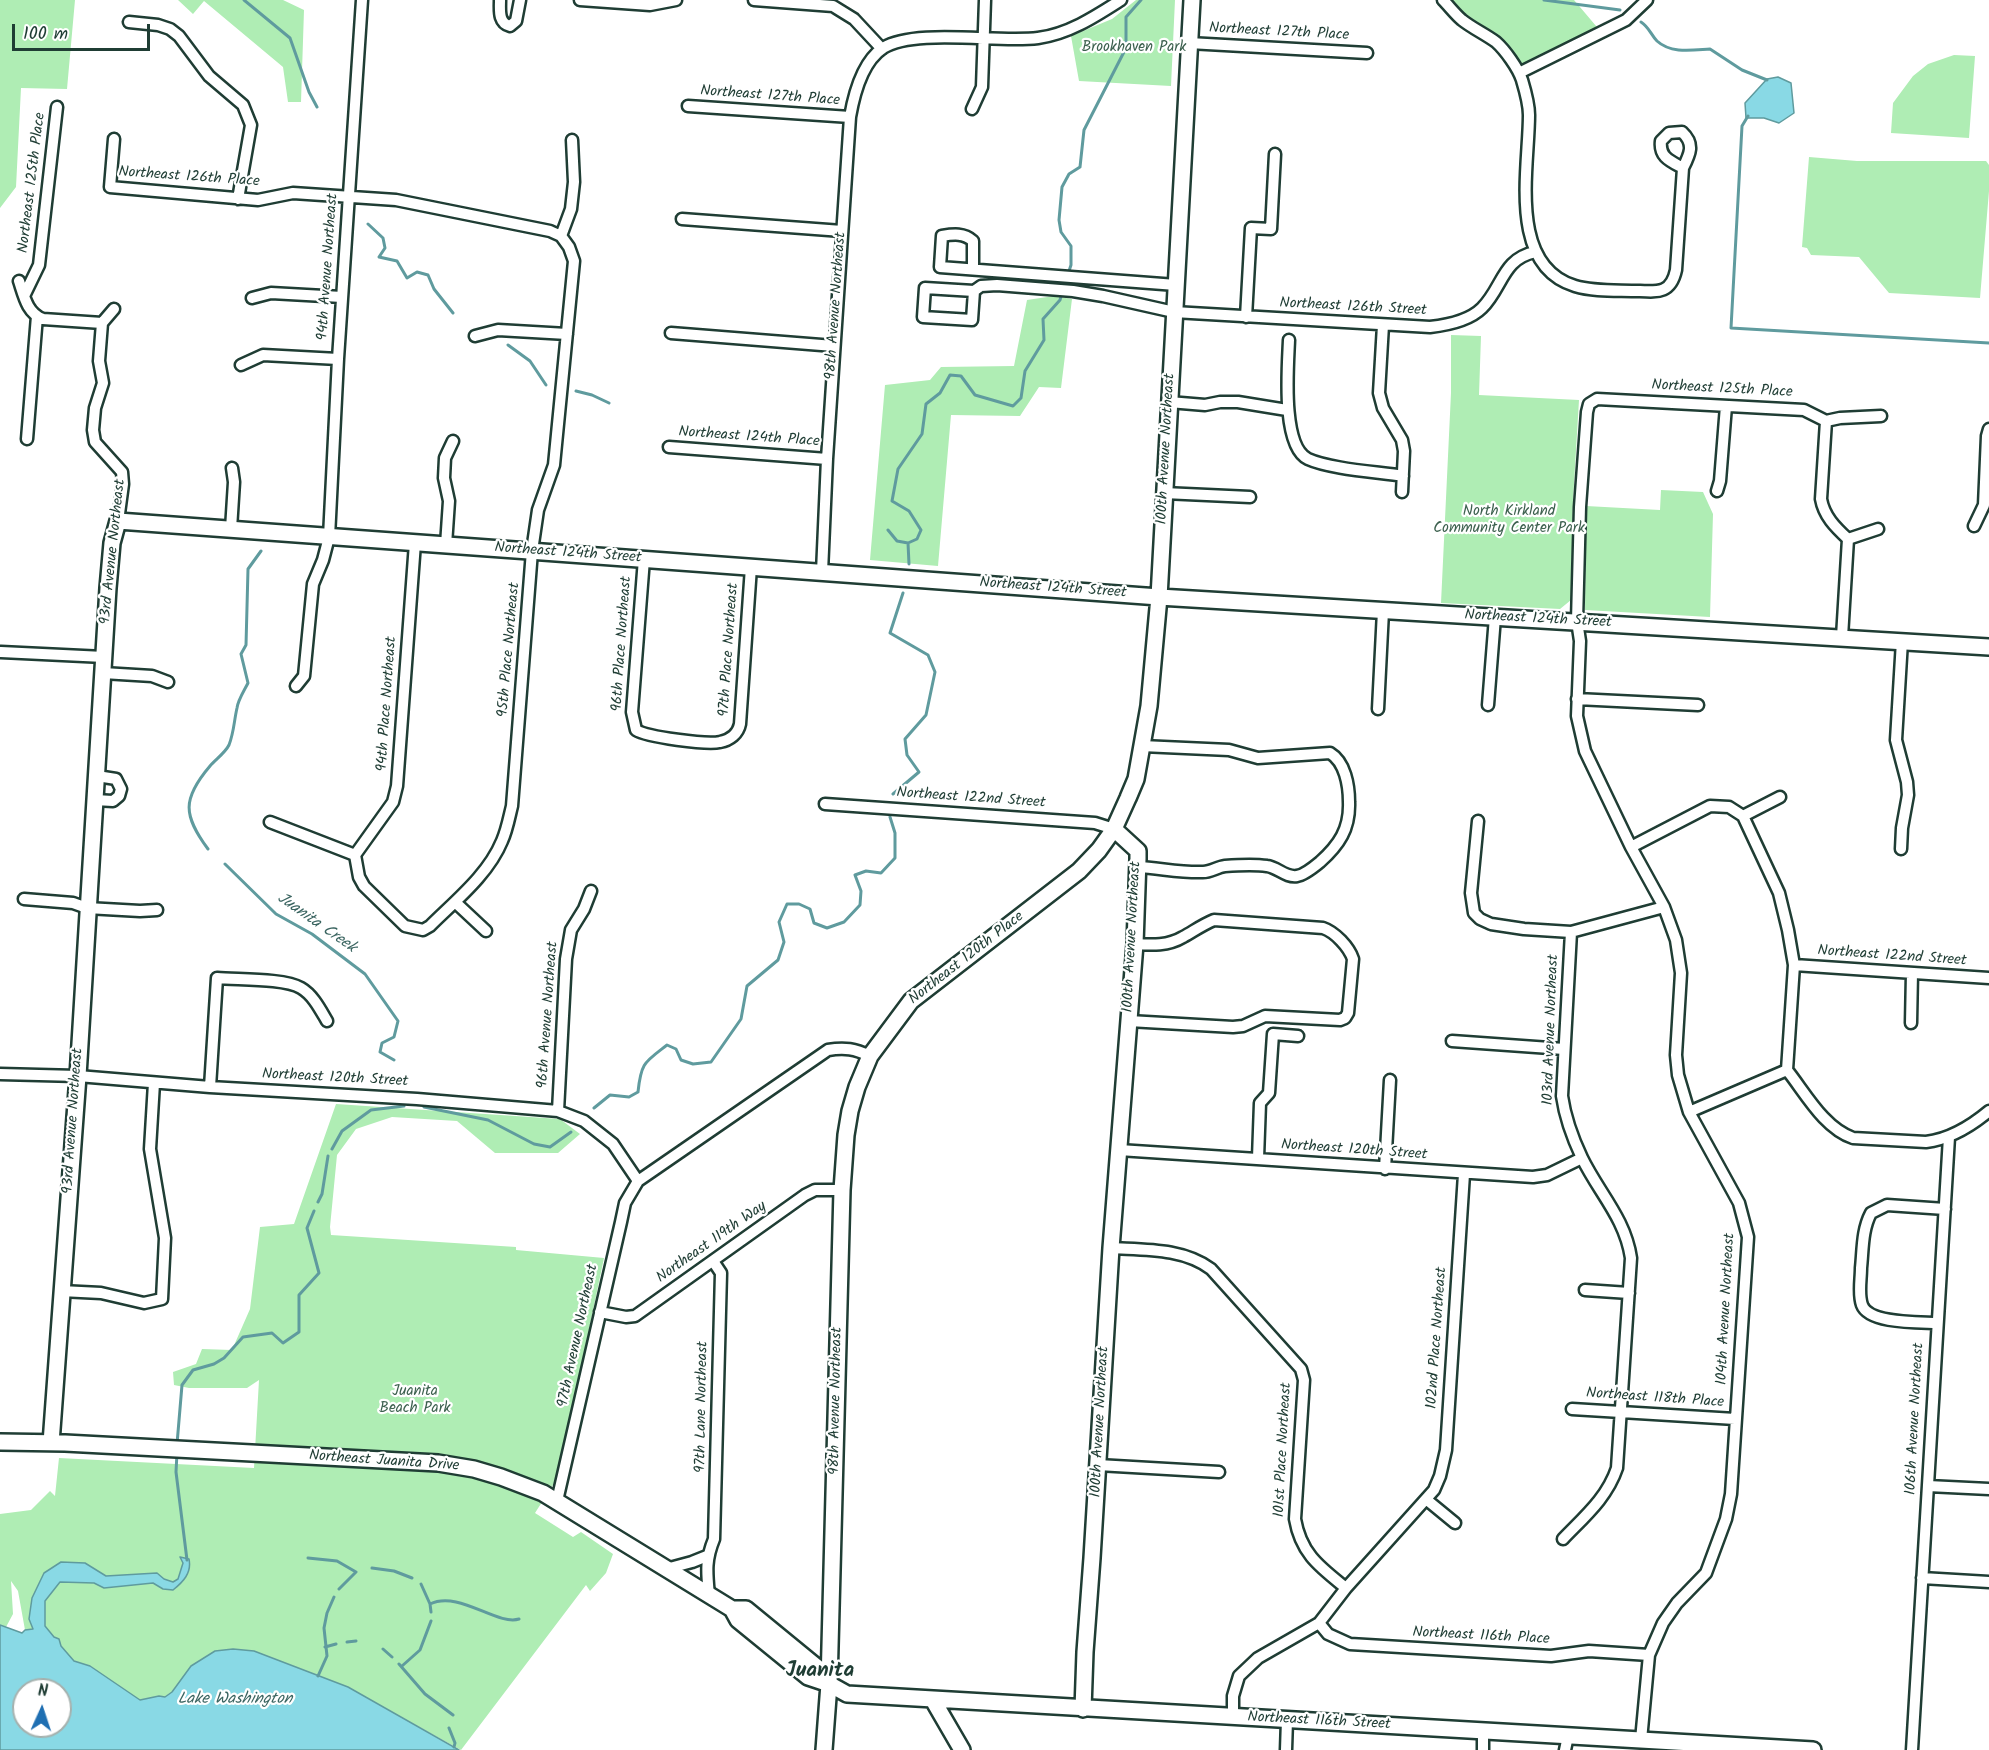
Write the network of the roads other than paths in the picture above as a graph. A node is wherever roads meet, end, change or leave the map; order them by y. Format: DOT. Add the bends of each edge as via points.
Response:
graph roads {
  1 [pos="362,0"];
  2 [pos="500,0"];
  3 [pos="520,0"];
  4 [pos="580,0"];
  5 [pos="676,0"];
  6 [pos="754,0"];
  7 [pos="985,0"];
  8 [pos="1121,0"];
  9 [pos="1192,0"];
  10 [pos="1443,0"];
  11 [pos="1647,0"];
  12 [pos="605,1"];
  13 [pos="834,3"];
  14 [pos="129,22"];
  15 [pos="983,39"];
  16 [pos="1189,43"];
  17 [pos="882,49"];
  18 [pos="1367,53"];
  19 [pos="1519,73"];
  20 [pos="688,106"];
  21 [pos="57,107"];
  22 [pos="972,109"];
  23 [pos="850,117"];
  24 [pos="114,139"];
  25 [pos="572,140"];
  26 [pos="1275,154"];
  27 [pos="1683,168"];
  28 [pos="349,196"];
  29 [pos="238,199"];
  30 [pos="682,219"];
  31 [pos="842,231"];
  32 [pos="561,236"];
  33 [pos="1535,252"];
  34 [pos="973,269"];
  35 [pos="19,281"];
  36 [pos="1176,285"];
  37 [pos="974,291"];
  38 [pos="24,296"];
  39 [pos="342,297"];
  40 [pos="252,298"];
  41 [pos="114,309"];
  42 [pos="1174,312"];
  43 [pos="37,316"];
  44 [pos="1246,317"];
  45 [pos="102,323"];
  46 [pos="1383,325"];
  47 [pos="671,333"];
  48 [pos="567,334"];
  49 [pos="475,336"];
  50 [pos="1288,340"];
  51 [pos="834,346"];
  52 [pos="338,359"];
  53 [pos="241,365"];
  54 [pos="1169,402"];
  55 [pos="1726,406"];
  56 [pos="1287,410"];
  57 [pos="1881,416"];
  58 [pos="1826,421"];
  59 [pos="1988,434"];
  60 [pos="27,439"];
  61 [pos="453,441"];
  62 [pos="669,447"];
  63 [pos="827,459"];
  64 [pos="232,468"];
  65 [pos="1403,476"];
  66 [pos="1717,491"];
  67 [pos="1402,492"];
  68 [pos="1164,493"];
  69 [pos="1250,497"];
  70 [pos="118,521"];
  71 [pos="1974,526"];
  72 [pos="231,529"];
  73 [pos="1878,529"];
  74 [pos="328,537"];
  75 [pos="1848,539"];
  76 [pos="415,543"];
  77 [pos="446,545"];
  78 [pos="532,551"];
  79 [pos="644,559"];
  80 [pos="751,567"];
  81 [pos="822,572"];
  82 [pos="1158,597"];
  83 [pos="1383,611"];
  84 [pos="1495,617"];
  85 [pos="1577,621"];
  86 [pos="1842,637"];
  87 [pos="1902,641"];
  88 [pos="1989,647"];
  89 [pos="1,651"];
  90 [pos="104,657"];
  91 [pos="103,673"];
  92 [pos="168,682"];
  93 [pos="296,686"];
  94 [pos="1577,699"];
  95 [pos="1488,705"];
  96 [pos="1698,705"];
  97 [pos="1378,709"];
  98 [pos="735,734"];
  99 [pos="1142,746"];
  100 [pos="97,776"];
  101 [pos="1780,797"];
  102 [pos="95,800"];
  103 [pos="825,804"];
  104 [pos="1743,816"];
  105 [pos="1478,821"];
  106 [pos="270,822"];
  107 [pos="1114,829"];
  108 [pos="1631,847"];
  109 [pos="1901,849"];
  110 [pos="356,855"];
  111 [pos="1138,867"];
  112 [pos="591,891"];
  113 [pos="24,899"];
  114 [pos="455,902"];
  115 [pos="1664,907"];
  116 [pos="87,908"];
  117 [pos="157,910"];
  118 [pos="486,931"];
  119 [pos="1571,932"];
  120 [pos="1135,944"];
  121 [pos="1794,965"];
  122 [pos="1912,973"];
  123 [pos="1989,978"];
  124 [pos="327,1021"];
  125 [pos="1129,1021"];
  126 [pos="1911,1023"];
  127 [pos="1298,1036"];
  128 [pos="1452,1041"];
  129 [pos="1564,1049"];
  130 [pos="870,1056"];
  131 [pos="1787,1070"];
  132 [pos="0,1074"];
  133 [pos="78,1076"];
  134 [pos="1390,1080"];
  135 [pos="154,1083"];
  136 [pos="210,1087"];
  137 [pos="558,1111"];
  138 [pos="1989,1111"];
  139 [pos="1689,1112"];
  140 [pos="1949,1137"];
  141 [pos="1119,1150"];
  142 [pos="1258,1158"];
  143 [pos="1582,1158"];
  144 [pos="1385,1169"];
  145 [pos="1464,1174"];
  146 [pos="638,1181"];
  147 [pos="842,1190"];
  148 [pos="1945,1209"];
  149 [pos="1111,1248"];
  150 [pos="712,1261"];
  151 [pos="1585,1290"];
  152 [pos="61,1291"];
  153 [pos="1629,1293"];
  154 [pos="600,1312"];
  155 [pos="1937,1323"];
  156 [pos="1572,1409"];
  157 [pos="1621,1412"];
  158 [pos="1735,1419"];
  159 [pos="0,1442"];
  160 [pos="51,1443"];
  161 [pos="1098,1465"];
  162 [pos="1219,1472"];
  163 [pos="1928,1485"];
  164 [pos="1989,1489"];
  165 [pos="1427,1500"];
  166 [pos="557,1501"];
  167 [pos="1455,1523"];
  168 [pos="1563,1539"];
  169 [pos="707,1556"];
  170 [pos="666,1569"];
  171 [pos="1922,1578"];
  172 [pos="1989,1582"];
  173 [pos="1346,1588"];
  174 [pos="709,1596"];
  175 [pos="1319,1623"];
  176 [pos="1649,1655"];
  177 [pos="829,1684"];
  178 [pos="933,1700"];
  179 [pos="1083,1709"];
  180 [pos="1233,1718"];
  181 [pos="1287,1720"];
  182 [pos="1484,1732"];
  183 [pos="1641,1740"];
  184 [pos="1566,1743"];
  185 [pos="824,1750"];
  186 [pos="962,1750"];
  187 [pos="1286,1750"];
  188 [pos="1483,1750"];
  189 [pos="1804,1750"];
  190 [pos="1813,1750"];
  191 [pos="1912,1750"];
  1 -- 28 [label="street, 94th Avenue Northeast"];
  2 -- 3 [label="street" via="501,20 510,26 516,21"];
  4 -- 12 [label="street"];
  5 -- 12 [label="street" via="650,5"];
  6 -- 13 [label="street"];
  7 -- 15 [label="street"];
  8 -- 15 [label="street" via="1095,18 1039,38"];
  9 -- 16 [label="street, 100th Avenue Northeast"];
  10 -- 19 [label="street" via="1462,20 1498,44"];
  11 -- 19 [label="street" via="1626,20"];
  13 -- 17 [label="street"];
  14 -- 29 [label="street" via="170,29 209,76 243,105 251,125"];
  15 -- 17 [label="street" via="906,39"];
  15 -- 22 [label="street" via="982,87"];
  16 -- 18 [label="street, Northeast 127th Place"];
  16 -- 36 [label="street, 100th Avenue Northeast"];
  17 -- 23 [label="street, 98th Avenue Northeast" via="856,90"];
  19 -- 33 [label="street" via="1529,113 1526,208"];
  20 -- 23 [label="street, Northeast 127th Place"];
  21 -- 38 [label="street, Northeast 125th Place" via="39,265"];
  23 -- 31 [label="street, 98th Avenue Northeast"];
  24 -- 29 [label="street, Northeast 126th Place" via="110,188"];
  25 -- 32 [label="street" via="572,200"];
  26 -- 44 [label="street" via="1271,229 1251,228"];
  27 -- 33 [label="street" via="1676,270 1670,286 1656,292 1588,289 1561,279"];
  28 -- 29 [label="street, Northeast 126th Place" via="293,193 258,200"];
  28 -- 32 [label="street, Northeast 126th Place" via="416,203"];
  28 -- 39 [label="street, 94th Avenue Northeast"];
  30 -- 31 [label="street"];
  31 -- 51 [label="street, 98th Avenue Northeast"];
  32 -- 48 [label="street, 95th Place Northeast" via="574,261"];
  33 -- 46 [label="street, Northeast 126th Street" via="1524,254 1511,264 1480,310 1462,320 1430,327"];
  34 -- 36 [label="street"];
  35 -- 38 [label="street"];
  36 -- 42 [label="street, 100th Avenue Northeast"];
  37 -- 37 [label="street, Northeast 126th Street" via="972,320 923,317 925,288"];
  37 -- 42 [label="street, Northeast 126th Street" via="981,286 997,285 1073,291"];
  38 -- 43 [label="street"];
  39 -- 40 [label="street" via="271,293"];
  39 -- 52 [label="street, 94th Avenue Northeast"];
  41 -- 45 [label="street"];
  42 -- 44 [label="street, Northeast 126th Street"];
  42 -- 54 [label="street, 100th Avenue Northeast"];
  43 -- 45 [label="street"];
  43 -- 60 [label="street"];
  44 -- 46 [label="street, Northeast 126th Street"];
  45 -- 70 [label="street, 93rd Avenue Northeast" via="99,361 103,383 93,430 95,442 122,472"];
  46 -- 65 [label="street" via="1379,393 1383,408 1402,440"];
  47 -- 51 [label="street"];
  48 -- 49 [label="street" via="498,330"];
  48 -- 78 [label="street, 95th Place Northeast" via="554,465 538,510"];
  50 -- 56 [label="street"];
  51 -- 63 [label="street, 98th Avenue Northeast"];
  52 -- 53 [label="street" via="263,355"];
  52 -- 74 [label="street, 94th Avenue Northeast"];
  54 -- 56 [label="street" via="1238,402"];
  54 -- 68 [label="street, 100th Avenue Northeast"];
  55 -- 58 [label="street, Northeast 125th Place" via="1804,410"];
  55 -- 66 [label="street"];
  55 -- 85 [label="street, Northeast 125th Place" via="1597,399 1589,404 1582,464"];
  56 -- 65 [label="street" via="1298,447 1308,459"];
  57 -- 58 [label="street, Northeast 125th Place"];
  58 -- 75 [label="street" via="1821,498 1828,518"];
  59 -- 71 [label="street" via="1984,505"];
  61 -- 77 [label="street" via="445,458 449,501"];
  62 -- 63 [label="street, Northeast 124th Place"];
  63 -- 81 [label="street, 98th Avenue Northeast"];
  64 -- 72 [label="street"];
  65 -- 67 [label="street"];
  68 -- 69 [label="street"];
  68 -- 82 [label="street, 100th Avenue Northeast"];
  70 -- 72 [label="street, Northeast 124th Street"];
  70 -- 90 [label="street, 93rd Avenue Northeast" via="112,543"];
  72 -- 74 [label="street, Northeast 124th Street"];
  73 -- 75 [label="street"];
  74 -- 76 [label="street, Northeast 124th Street"];
  74 -- 93 [label="street, 94th Avenue Northeast" via="313,584 304,676"];
  75 -- 86 [label="street"];
  76 -- 77 [label="street, Northeast 124th Street"];
  76 -- 110 [label="street, 94th Place Northeast" via="397,786 393,802"];
  77 -- 78 [label="street, Northeast 124th Street"];
  78 -- 79 [label="street, Northeast 124th Street"];
  78 -- 114 [label="street, 95th Place Northeast" via="507,828 490,862"];
  79 -- 80 [label="street, Northeast 124th Street"];
  79 -- 98 [label="street, 96th Place Northeast" via="632,712 636,730 652,736 719,742"];
  80 -- 81 [label="street, Northeast 124th Street"];
  80 -- 98 [label="street, 97th Place Northeast" via="740,724"];
  81 -- 82 [label="street, Northeast 124th Street"];
  82 -- 83 [label="street, Northeast 124th Street"];
  82 -- 99 [label="street, 100th Avenue Northeast"];
  83 -- 84 [label="street, Northeast 124th Street"];
  83 -- 97 [label="street"];
  84 -- 85 [label="street, Northeast 124th Street"];
  84 -- 95 [label="street"];
  85 -- 86 [label="street, Northeast 124th Street"];
  85 -- 94 [label="street"];
  86 -- 87 [label="street, Northeast 124th Street"];
  87 -- 88 [label="street, Northeast 124th Street"];
  87 -- 109 [label="street" via="1896,741 1908,795"];
  89 -- 90 [label="street"];
  90 -- 91 [label="street, 93rd Avenue Northeast"];
  91 -- 92 [label="street" via="152,676"];
  91 -- 100 [label="street, 93rd Avenue Northeast"];
  94 -- 96 [label="street"];
  94 -- 108 [label="street" via="1585,752"];
  99 -- 107 [label="street, 100th Avenue Northeast" via="1136,779"];
  99 -- 111 [label="street" via="1229,750 1258,758 1330,753 1342,766 1349,812 1348,824 1334,849 1298,876 1266,866 1223,866 1203,872"];
  100 -- 102 [label="street, 93rd Avenue Northeast"];
  100 -- 102 [label="street" via="116,779 121,789 113,801"];
  101 -- 104 [label="street"];
  102 -- 116 [label="street, 93rd Avenue Northeast"];
  103 -- 107 [label="street, Northeast 122nd Street" via="1095,823"];
  104 -- 108 [label="street" via="1729,807 1710,806"];
  104 -- 121 [label="street" via="1779,893"];
  105 -- 119 [label="street" via="1471,893 1474,913 1491,924"];
  106 -- 110 [label="street"];
  107 -- 111 [label="street, 100th Avenue Northeast" via="1138,851"];
  107 -- 130 [label="street, Northeast 120th Place" via="1079,872 911,1001"];
  108 -- 115 [label="street, 104th Avenue Northeast"];
  110 -- 114 [label="street, 95th Place Northeast" via="364,886 405,926 423,930"];
  111 -- 120 [label="street, 100th Avenue Northeast"];
  112 -- 137 [label="street, 96th Avenue Northeast" via="571,930 566,959"];
  113 -- 116 [label="street"];
  114 -- 118 [label="street"];
  115 -- 119 [label="street"];
  115 -- 139 [label="street, 104th Avenue Northeast" via="1680,956 1676,1055"];
  116 -- 117 [label="street"];
  116 -- 133 [label="street, 93rd Avenue Northeast"];
  119 -- 129 [label="street, 103rd Avenue Northeast"];
  120 -- 125 [label="street, 100th Avenue Northeast"];
  120 -- 125 [label="street" via="1165,944 1214,920 1323,928 1331,931 1353,959 1348,1013 1340,1020 1265,1016 1233,1027"];
  121 -- 122 [label="street, Northeast 122nd Street"];
  121 -- 131 [label="street"];
  122 -- 123 [label="street, Northeast 122nd Street"];
  122 -- 126 [label="street"];
  124 -- 136 [label="street" via="300,988 287,983 217,978"];
  125 -- 141 [label="street, 100th Avenue Northeast"];
  127 -- 142 [label="street" via="1273,1034 1269,1093 1260,1103"];
  128 -- 129 [label="street"];
  129 -- 143 [label="street, 103rd Avenue Northeast" via="1564,1112"];
  130 -- 146 [label="street" via="853,1048 828,1050"];
  130 -- 147 [label="street, 98th Avenue Northeast" via="850,1111"];
  131 -- 139 [label="street"];
  131 -- 140 [label="street" via="1842,1134 1926,1142"];
  132 -- 133 [label="street, Northeast 120th Street"];
  133 -- 135 [label="street, Northeast 120th Street"];
  133 -- 152 [label="street, 93rd Avenue Northeast"];
  134 -- 144 [label="street"];
  135 -- 136 [label="street, Northeast 120th Street"];
  135 -- 152 [label="street" via="150,1149 165,1238 162,1299 144,1303 101,1293"];
  136 -- 137 [label="street, Northeast 120th Street"];
  137 -- 146 [label="street, Northeast 120th Street" via="584,1121 613,1144"];
  138 -- 140 [label="street"];
  139 -- 158 [label="street, 104th Avenue Northeast" via="1739,1203 1748,1237"];
  140 -- 148 [label="street, 106th Avenue Northeast"];
  141 -- 142 [label="street, Northeast 120th Street"];
  141 -- 149 [label="street, 100th Avenue Northeast"];
  142 -- 144 [label="street, Northeast 120th Street"];
  143 -- 145 [label="street, Northeast 120th Street" via="1548,1175"];
  143 -- 153 [label="street, 103rd Avenue Northeast" via="1624,1228 1631,1258"];
  144 -- 145 [label="street, Northeast 120th Street"];
  145 -- 165 [label="street, 102nd Place Northeast" via="1446,1450 1440,1476"];
  146 -- 154 [label="street, 97th Avenue Northeast" via="625,1203"];
  147 -- 150 [label="street, Northeast 119th Way" via="815,1190"];
  147 -- 177 [label="street, 98th Avenue Northeast"];
  148 -- 155 [label="street, 106th Avenue Northeast"];
  148 -- 155 [label="street" via="1887,1205 1871,1213 1864,1231 1860,1293 1865,1311 1880,1318"];
  149 -- 161 [label="street, 100th Avenue Northeast"];
  149 -- 173 [label="street, 101st Place Northeast" via="1184,1254 1199,1260 1301,1369 1304,1380 1297,1532 1308,1554"];
  150 -- 154 [label="street, Northeast 119th Way" via="635,1316"];
  150 -- 169 [label="street, 97th Lane Northeast" via="721,1273 719,1403 714,1539"];
  151 -- 153 [label="street"];
  152 -- 160 [label="street, 93rd Avenue Northeast"];
  153 -- 157 [label="street, 103rd Avenue Northeast"];
  154 -- 166 [label="street, 97th Avenue Northeast"];
  155 -- 163 [label="street, 106th Avenue Northeast"];
  156 -- 157 [label="street, Northeast 118th Place"];
  157 -- 158 [label="street, Northeast 118th Place"];
  157 -- 168 [label="street, 103rd Avenue Northeast" via="1612,1484"];
  158 -- 176 [label="street, 104th Avenue Northeast" via="1731,1494 1722,1530 1706,1573 1663,1623"];
  159 -- 160 [label="street, Northeast Juanita Drive"];
  160 -- 166 [label="street, Northeast Juanita Drive" via="438,1463 501,1477"];
  161 -- 162 [label="street"];
  161 -- 179 [label="street, 100th Avenue Northeast"];
  163 -- 164 [label="street"];
  163 -- 171 [label="street, 106th Avenue Northeast"];
  165 -- 167 [label="street"];
  165 -- 173 [label="street, 102nd Place Northeast"];
  166 -- 170 [label="street, Northeast Juanita Drive"];
  169 -- 170 [label="street"];
  169 -- 174 [label="street, 97th Lane Northeast"];
  170 -- 174 [label="street, Northeast Juanita Drive"];
  171 -- 172 [label="street"];
  171 -- 191 [label="street, 106th Avenue Northeast"];
  173 -- 175 [label="street"];
  174 -- 177 [label="street, Northeast Juanita Drive" via="732,1609 738,1620 808,1677"];
  175 -- 176 [label="street, Northeast 116th Place" via="1328,1634 1350,1644 1551,1656 1589,1651"];
  175 -- 180 [label="street" via="1258,1658 1239,1676 1233,1696"];
  176 -- 183 [label="street, 104th Avenue Northeast"];
  177 -- 178 [label="street, Northeast 116th Street" via="847,1694"];
  177 -- 185 [label="street, 98th Avenue Northeast"];
  178 -- 179 [label="street, Northeast 116th Street"];
  178 -- 186 [label="street"];
  179 -- 180 [label="street, Northeast 116th Street"];
  180 -- 181 [label="street, Northeast 116th Street"];
  181 -- 182 [label="street, Northeast 116th Street"];
  181 -- 187 [label="street"];
  182 -- 184 [label="street, Northeast 116th Street"];
  182 -- 188 [label="street"];
  183 -- 184 [label="street, Northeast 116th Street"];
  183 -- 189 [label="street, Northeast 116th Street"];
  189 -- 190 [label="street, Northeast 116th Street"];
}
